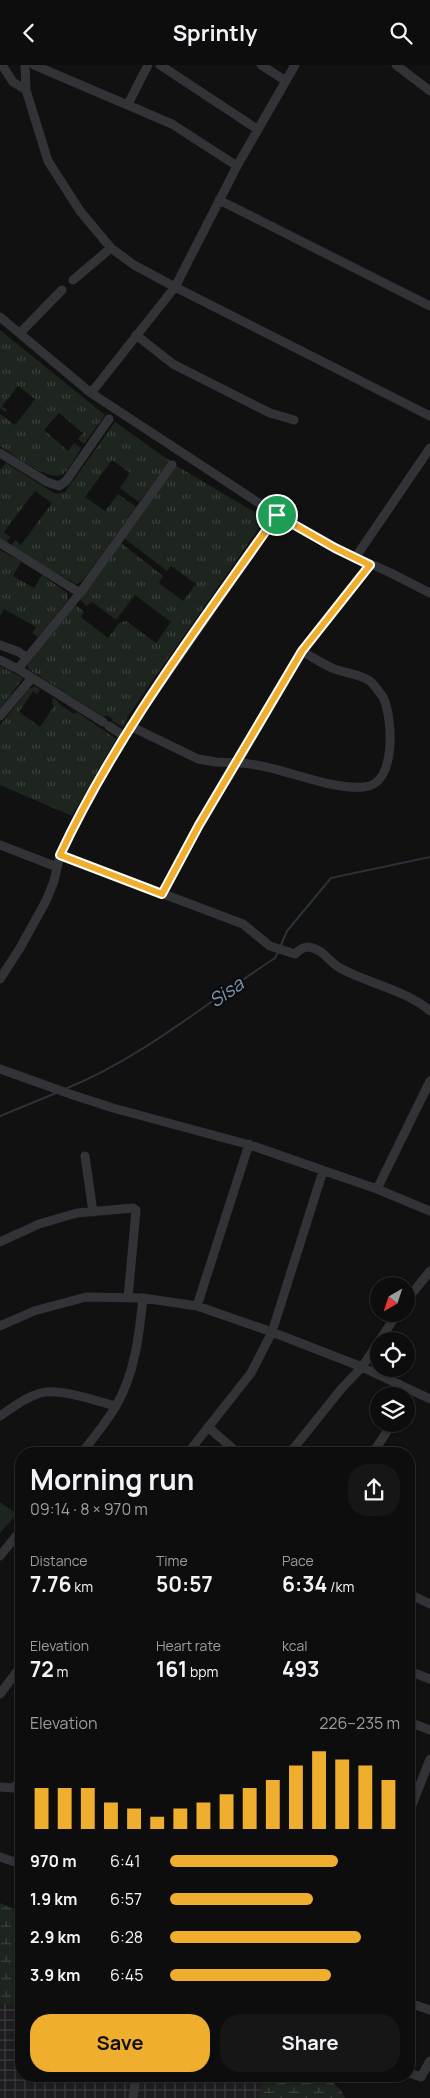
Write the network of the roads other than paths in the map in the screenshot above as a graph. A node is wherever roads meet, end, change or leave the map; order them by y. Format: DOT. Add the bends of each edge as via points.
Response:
graph roads {
  1 [pos="2,65"];
  2 [pos="25,65"];
  3 [pos="34,65"];
  4 [pos="148,65"];
  5 [pos="160,65"];
  6 [pos="261,65"];
  7 [pos="295,65"];
  8 [pos="396,65"];
  9 [pos="286,81"];
  10 [pos="26,90"];
  11 [pos="430,91"];
  12 [pos="128,104"];
  13 [pos="257,129"];
  14 [pos="237,166"];
  15 [pos="219,200"];
  16 [pos="111,248"];
  17 [pos="74,280"];
  18 [pos="175,287"];
  19 [pos="62,290"];
  20 [pos="430,306"];
  21 [pos="0,317"];
  22 [pos="20,333"];
  23 [pos="136,335"];
  24 [pos="91,393"];
  25 [pos="430,416"];
  26 [pos="109,419"];
  27 [pos="294,420"];
  28 [pos="430,448"];
  29 [pos="1,455"];
  30 [pos="172,465"];
  31 [pos="277,515"];
  32 [pos="0,543"];
  33 [pos="355,558"];
  34 [pos="370,565"];
  35 [pos="80,593"];
  36 [pos="430,593"];
  37 [pos="0,645"];
  38 [pos="302,651"];
  39 [pos="27,658"];
  40 [pos="0,660"];
  41 [pos="18,669"];
  42 [pos="32,678"];
  43 [pos="0,716"];
  44 [pos="130,726"];
  45 [pos="124,736"];
  46 [pos="237,763"];
  47 [pos="0,845"];
  48 [pos="60,855"];
  49 [pos="57,867"];
  50 [pos="162,894"];
  51 [pos="0,979"];
  52 [pos="429,1008"];
  53 [pos="0,1069"];
  54 [pos="430,1081"];
  55 [pos="249,1144"];
  56 [pos="85,1156"];
  57 [pos="323,1171"];
  58 [pos="377,1189"];
  59 [pos="430,1211"];
  60 [pos="93,1212"];
  61 [pos="0,1242"];
  62 [pos="430,1271"];
  63 [pos="415,1290"];
  64 [pos="128,1298"];
  65 [pos="143,1298"];
  66 [pos="197,1306"];
  67 [pos="390,1323"];
  68 [pos="0,1326"];
  69 [pos="272,1332"];
  70 [pos="362,1367"];
  71 [pos="399,1383"];
  72 [pos="398,1387"];
  73 [pos="430,1399"];
  74 [pos="116,1406"];
  75 [pos="0,1415"];
  76 [pos="208,1427"];
  77 [pos="386,1432"];
  78 [pos="86,1447"];
  79 [pos="192,1447"];
  80 [pos="231,1447"];
  81 [pos="296,1447"];
  82 [pos="377,1447"];
  83 [pos="15,1537"];
  84 [pos="0,1556"];
  85 [pos="415,1597"];
  86 [pos="430,1604"];
  87 [pos="415,1673"];
  88 [pos="15,1674"];
  89 [pos="430,1679"];
  90 [pos="0,1694"];
  91 [pos="415,1724"];
  92 [pos="430,1730"];
  93 [pos="430,1759"];
  94 [pos="15,1786"];
  95 [pos="0,1787"];
  96 [pos="415,1798"];
  97 [pos="0,1857"];
  98 [pos="15,1862"];
  99 [pos="415,2005"];
  100 [pos="430,2009"];
  101 [pos="430,2061"];
  102 [pos="415,2075"];
  103 [pos="135,2082"];
  104 [pos="133,2098"];
  1 -- 10 [label="street" via="12,82"];
  2 -- 10 [label="street"];
  3 -- 12 [label="street"];
  4 -- 12 [label="street"];
  5 -- 13 [label="street"];
  6 -- 9 [label="street"];
  7 -- 9 [label="street"];
  8 -- 11 [label="street"];
  9 -- 13 [label="street"];
  10 -- 16 [label="street" via="48,161 80,211"];
  12 -- 14 [label="street" via="172,124"];
  13 -- 14 [label="street"];
  14 -- 15 [label="street"];
  15 -- 18 [label="street"];
  15 -- 20 [label="street"];
  16 -- 17 [label="street"];
  16 -- 18 [label="street" via="134,265"];
  18 -- 23 [label="street"];
  18 -- 25 [label="street"];
  19 -- 22 [label="street"];
  21 -- 22 [label="street"];
  22 -- 24 [label="street"];
  23 -- 24 [label="street"];
  23 -- 27 [label="street" via="173,364 270,413"];
  24 -- 31 [label="street"];
  26 -- 29 [label="street" via="66,481 58,486"];
  28 -- 33 [label="street"];
  30 -- 35 [label="street"];
  31 -- 33 [label="street"];
  31 -- 44 [label="street"];
  32 -- 35 [label="street"];
  33 -- 34 [label="street"];
  34 -- 36 [label="street"];
  34 -- 38 [label="street"];
  35 -- 39 [label="street"];
  37 -- 39 [label="street"];
  38 -- 46 [label="street"];
  38 -- 46 [label="street" via="332,669 370,681 383,698 390,731 389,755 383,775 373,785 365,787 327,783"];
  39 -- 41 [label="street"];
  40 -- 41 [label="street"];
  41 -- 42 [label="street"];
  42 -- 43 [label="street"];
  42 -- 45 [label="street"];
  44 -- 45 [label="street"];
  44 -- 46 [label="street" via="198,759"];
  45 -- 48 [label="street"];
  46 -- 50 [label="street"];
  47 -- 49 [label="street"];
  48 -- 49 [label="street"];
  48 -- 50 [label="street"];
  49 -- 51 [label="street" via="46,901"];
  50 -- 52 [label="street" via="242,924 270,946 284,952 295,954 309,947 320,951 338,967"];
  53 -- 55 [label="street" via="70,1095"];
  54 -- 58 [label="street"];
  55 -- 57 [label="street"];
  55 -- 66 [label="street"];
  56 -- 60 [label="street"];
  57 -- 58 [label="street"];
  57 -- 69 [label="street"];
  58 -- 59 [label="street"];
  60 -- 61 [label="street" via="77,1213 39,1225"];
  60 -- 64 [label="street" via="136,1210"];
  62 -- 63 [label="street"];
  64 -- 65 [label="street"];
  64 -- 68 [label="street" via="86,1297 34,1311"];
  65 -- 66 [label="street"];
  65 -- 74 [label="street" via="137,1352"];
  66 -- 69 [label="street"];
  67 -- 70 [label="street"];
  69 -- 70 [label="street"];
  69 -- 76 [label="street" via="251,1373"];
  70 -- 71 [label="street"];
  70 -- 81 [label="street"];
  71 -- 72 [label="street"];
  71 -- 73 [label="street"];
  74 -- 75 [label="street" via="44,1392"];
  74 -- 78 [label="street"];
  76 -- 79 [label="street"];
  76 -- 80 [label="street"];
  77 -- 82 [label="street"];
  83 -- 84 [label="street"];
  85 -- 86 [label="street"];
  87 -- 89 [label="street"];
  88 -- 90 [label="street"];
  91 -- 92 [label="street"];
  93 -- 96 [label="street"];
  94 -- 95 [label="street"];
  97 -- 98 [label="street"];
  99 -- 100 [label="street"];
  101 -- 102 [label="street" via="422,2077"];
  103 -- 104 [label="street"];
}
